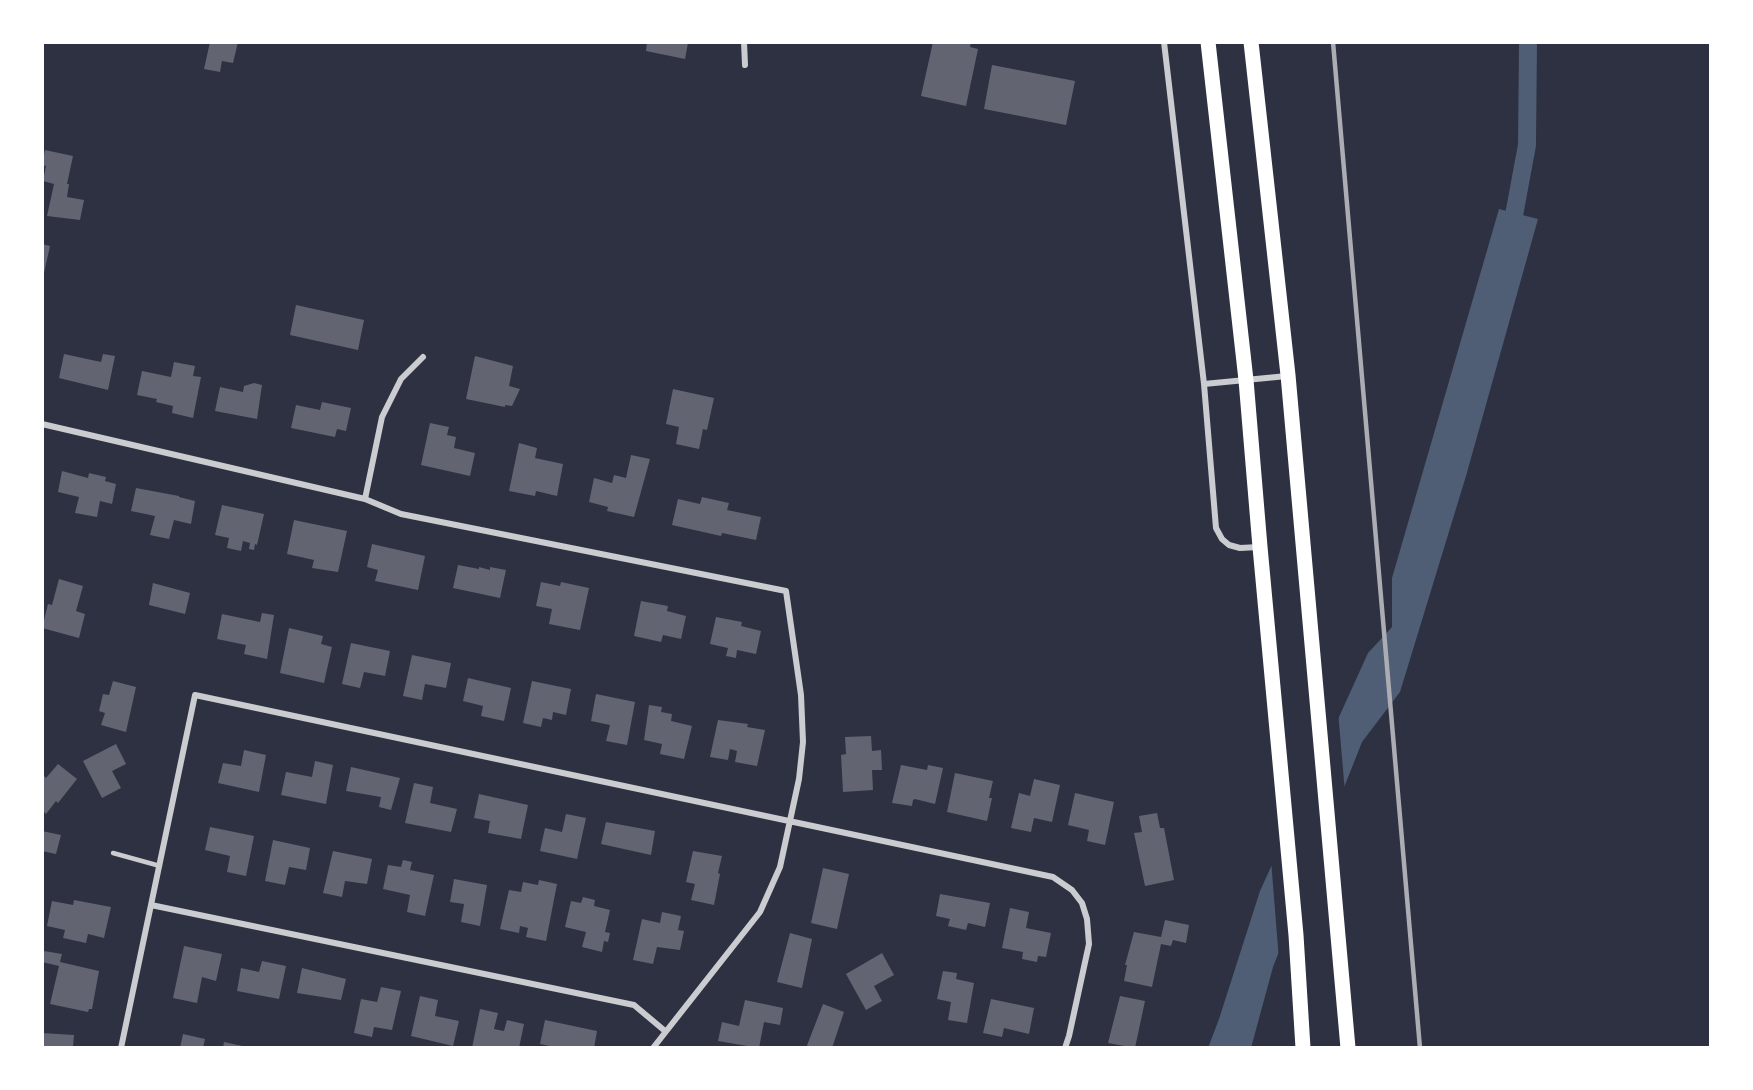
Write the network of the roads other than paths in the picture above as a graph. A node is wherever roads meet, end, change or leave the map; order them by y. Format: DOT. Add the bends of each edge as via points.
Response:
graph roads {
  1 [pos="744,42"];
  2 [pos="1164,42"];
  3 [pos="1208,42"];
  4 [pos="1251,42"];
  5 [pos="745,65"];
  6 [pos="423,357"];
  7 [pos="1288,375"];
  8 [pos="1246,380"];
  9 [pos="1204,384"];
  10 [pos="42,424"];
  11 [pos="365,499"];
  12 [pos="1260,547"];
  13 [pos="790,821"];
  14 [pos="113,853"];
  15 [pos="160,866"];
  16 [pos="151,905"];
  17 [pos="665,1031"];
  18 [pos="122,1048"];
  19 [pos="653,1048"];
  20 [pos="1065,1048"];
  21 [pos="1303,1048"];
  22 [pos="1348,1048"];
  1 -- 5 [label="street"];
  2 -- 9 [label="street"];
  3 -- 8 [label="main road"];
  4 -- 7 [label="main road"];
  6 -- 11 [label="street" via="401,379 382,417"];
  7 -- 8 [label="street"];
  7 -- 22 [label="main road"];
  8 -- 9 [label="street"];
  8 -- 12 [label="main road"];
  9 -- 12 [label="street" via="1216,528 1229,545"];
  10 -- 11 [label="street"];
  11 -- 13 [label="street" via="401,514 786,591 801,695 802,742"];
  12 -- 21 [label="main road"];
  13 -- 15 [label="street" via="195,695"];
  13 -- 17 [label="street" via="780,867 760,912"];
  13 -- 20 [label="street" via="1053,878 1072,890 1082,903 1089,944"];
  14 -- 15 [label="lane"];
  15 -- 16 [label="street"];
  16 -- 17 [label="street" via="634,1005"];
  16 -- 18 [label="street"];
  17 -- 19 [label="street"];
}
